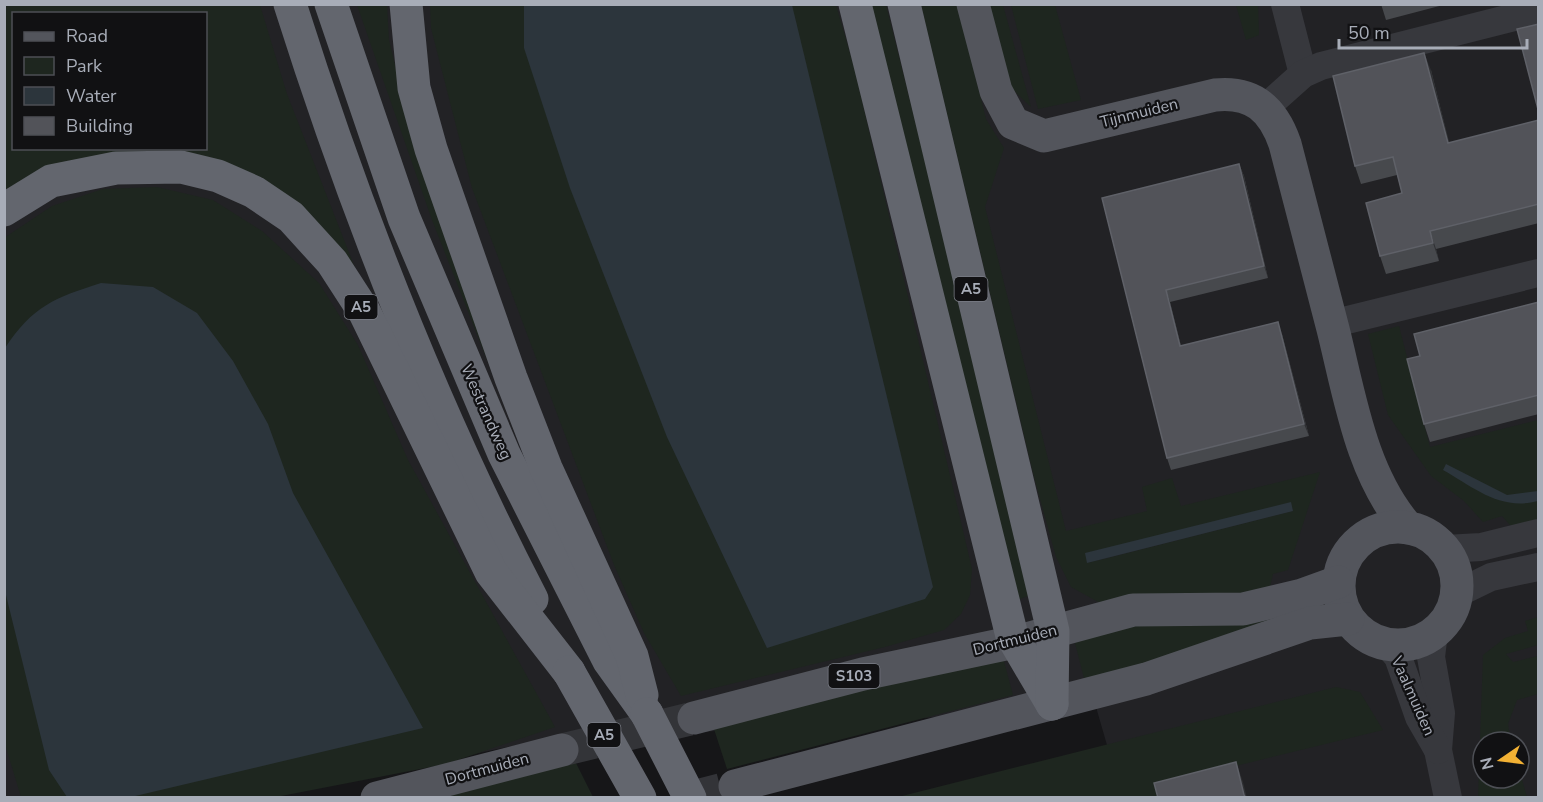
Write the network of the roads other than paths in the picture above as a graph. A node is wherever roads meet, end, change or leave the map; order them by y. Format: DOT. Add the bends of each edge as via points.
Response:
graph roads {
  1 [pos="290,4"];
  2 [pos="331,4"];
  3 [pos="406,4"];
  4 [pos="855,4"];
  5 [pos="904,4"];
  6 [pos="973,4"];
  7 [pos="1285,4"];
  8 [pos="1539,11"];
  9 [pos="1303,74"];
  10 [pos="1266,107"];
  11 [pos="4,210"];
  12 [pos="1539,273"];
  13 [pos="1331,324"];
  14 [pos="1360,439"];
  15 [pos="1408,528"];
  16 [pos="1539,533"];
  17 [pos="1362,539"];
  18 [pos="1445,549"];
  19 [pos="1539,567"];
  20 [pos="1338,582"];
  21 [pos="1456,594"];
  22 [pos="1348,620"];
  23 [pos="1053,631"];
  24 [pos="1434,632"];
  25 [pos="1015,642"];
  26 [pos="1386,644"];
  27 [pos="620,659"];
  28 [pos="569,672"];
  29 [pos="1052,704"];
  30 [pos="694,718"];
  31 [pos="562,750"];
  32 [pos="1438,750"];
  33 [pos="735,786"];
  34 [pos="377,798"];
  35 [pos="640,798"];
  36 [pos="690,798"];
  37 [pos="1448,798"];
  1 -- 28 [label="highway, A5" via="363,221 415,350 501,538"];
  2 -- 27 [label="highway, Westrandweg" via="404,218 504,454"];
  3 -- 27 [label="highway" via="414,88 447,194 511,378"];
  4 -- 25 [label="highway"];
  5 -- 23 [label="highway, A5"];
  6 -- 10 [label="main road, Tijnmuiden" via="996,91 1013,123 1044,136 1230,93"];
  7 -- 9 [label="street"];
  8 -- 9 [label="street"];
  9 -- 10 [label="street"];
  10 -- 13 [label="main road" via="1285,144"];
  11 -- 28 [label="highway, A5" via="51,181 116,168 181,167 218,176 255,192 291,218 332,262 365,313 491,572"];
  12 -- 13 [label="street"];
  13 -- 14 [label="main road"];
  14 -- 15 [label="main road" via="1383,494"];
  14 -- 17 [label="main road"];
  15 -- 17 [label="main road" via="1383,528"];
  15 -- 18 [label="main road" via="1432,537"];
  16 -- 18 [label="street" via="1481,548"];
  17 -- 20 [label="main road" via="1342,564"];
  18 -- 21 [label="main road" via="1454,567"];
  19 -- 21 [label="street" via="1491,578"];
  20 -- 22 [label="main road"];
  20 -- 23 [label="main road, Dortmuiden / S103" via="1243,609 1133,610"];
  21 -- 24 [label="main road" via="1445,622"];
  22 -- 26 [label="main road" via="1362,633"];
  22 -- 29 [label="main road" via="1310,623 1146,680"];
  23 -- 25 [label="main road, Dortmuiden / S103"];
  23 -- 29 [label="highway, A5"];
  24 -- 26 [label="main road" via="1414,643"];
  24 -- 32 [label="street, Vaalmuiden" via="1431,657 1441,712"];
  25 -- 29 [label="highway"];
  25 -- 30 [label="main road, Dortmuiden / S103" via="863,674"];
  26 -- 32 [label="street, Vaalmuiden" via="1398,657 1419,717"];
  27 -- 36 [label="highway, Westrandweg, bridge"];
  28 -- 35 [label="highway, A5, bridge"];
  29 -- 33 [label="main road"];
  31 -- 34 [label="main road, Dortmuiden"];
  32 -- 37 [label="street, Vaalmuiden"];
}
